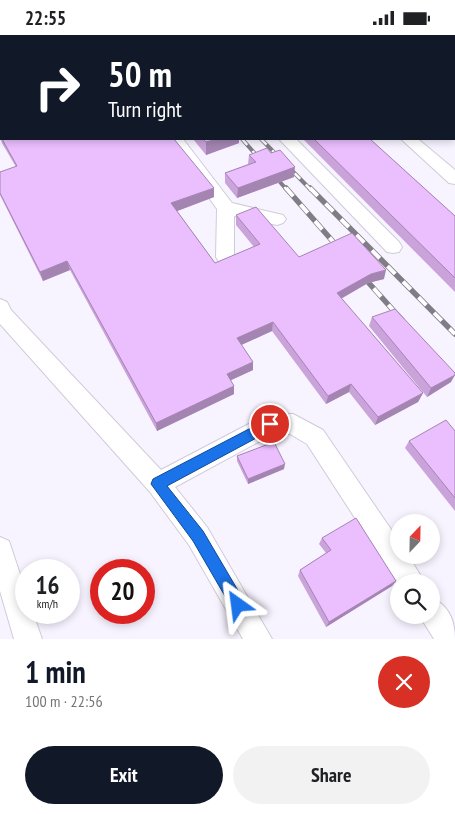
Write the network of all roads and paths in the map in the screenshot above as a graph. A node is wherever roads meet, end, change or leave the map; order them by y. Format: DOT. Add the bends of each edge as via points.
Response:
graph roads {
  1 [pos="176,140"];
  2 [pos="288,140"];
  3 [pos="410,140"];
  4 [pos="455,179"];
  5 [pos="226,209"];
  6 [pos="276,219"];
  7 [pos="393,247"];
  8 [pos="225,257"];
  9 [pos="0,307"];
  10 [pos="158,484"];
  11 [pos="0,550"];
  12 [pos="406,574"];
  13 [pos="440,624"];
  14 [pos="28,639"];
  15 [pos="258,639"];
  16 [pos="450,639"];
  1 -- 5 [label="lane"];
  2 -- 7 [label="lane"];
  3 -- 4 [label="lane"];
  5 -- 6 [label="lane"];
  5 -- 8 [label="lane"];
  9 -- 10 [label="lane"];
  10 -- 12 [label="lane" via="270,424 293,424 314,437"];
  10 -- 15 [label="lane" via="198,536"];
  11 -- 14 [label="lane"];
  13 -- 16 [label="lane"];
}
